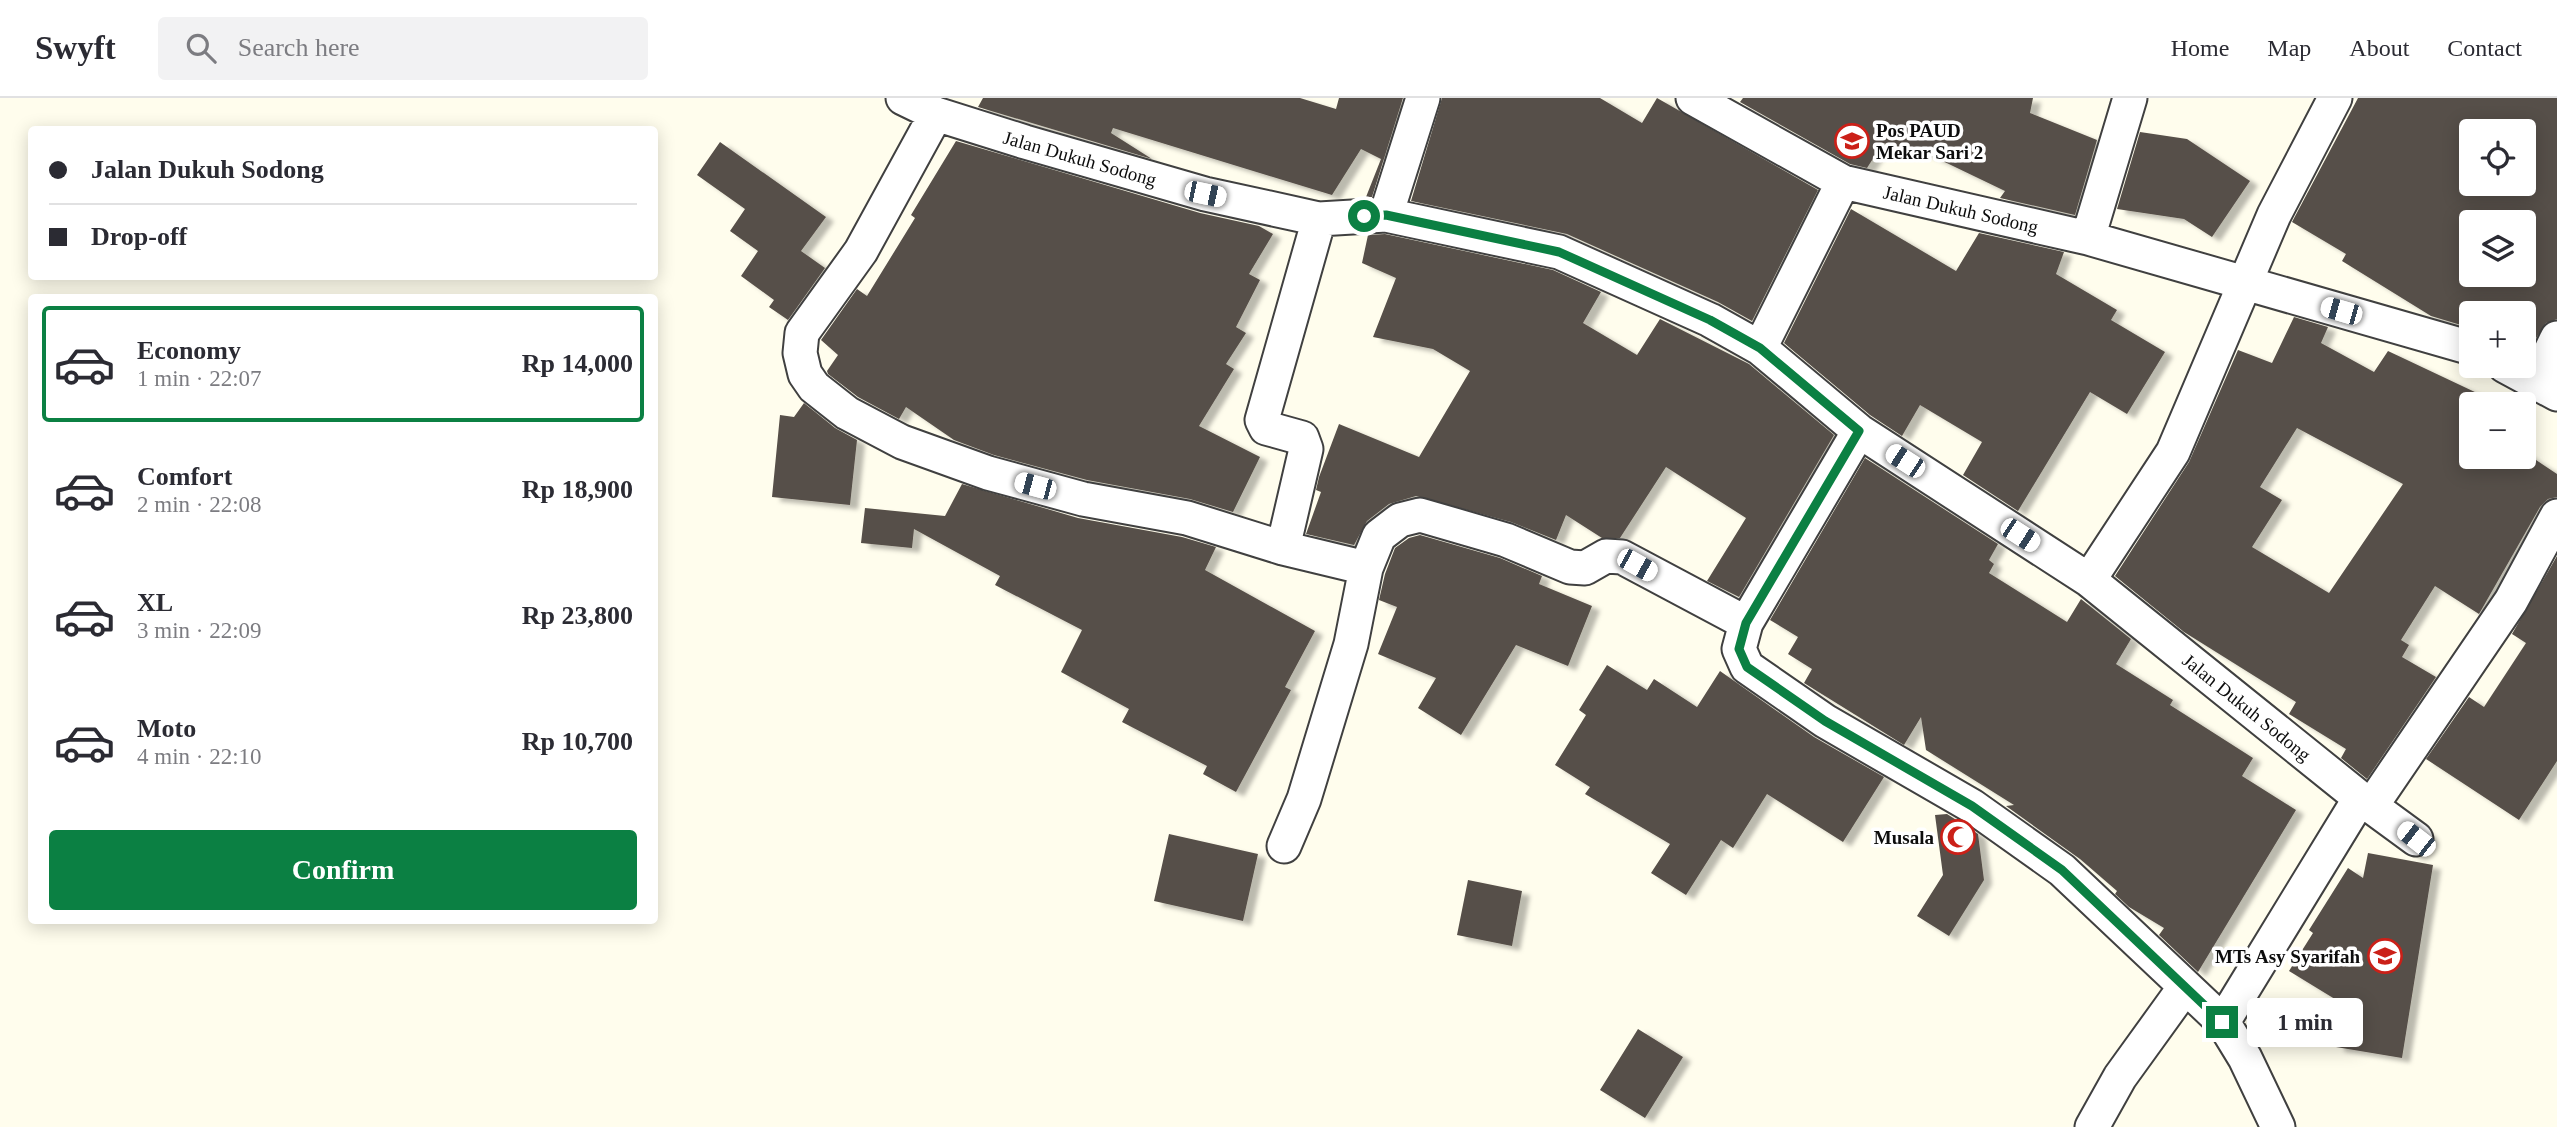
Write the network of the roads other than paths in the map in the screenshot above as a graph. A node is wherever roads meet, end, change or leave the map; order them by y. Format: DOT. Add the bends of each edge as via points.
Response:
graph roads {
  1 [pos="903,98"];
  2 [pos="1423,98"];
  3 [pos="1693,98"];
  4 [pos="2130,98"];
  5 [pos="2335,98"];
  6 [pos="936,114"];
  7 [pos="1843,182"];
  8 [pos="1386,215"];
  9 [pos="1319,219"];
  10 [pos="2088,237"];
  11 [pos="2245,283"];
  12 [pos="2557,338"];
  13 [pos="2459,345"];
  14 [pos="1760,348"];
  15 [pos="2527,378"];
  16 [pos="2546,388"];
  17 [pos="1859,431"];
  18 [pos="2557,516"];
  19 [pos="1283,548"];
  20 [pos="1366,568"];
  21 [pos="2089,580"];
  22 [pos="1746,623"];
  23 [pos="2366,802"];
  24 [pos="2416,839"];
  25 [pos="1284,846"];
  26 [pos="2185,987"];
  27 [pos="2222,1022"];
  28 [pos="2092,1127"];
  29 [pos="2278,1127"];
  1 -- 6 [label="street, Jalan Dukuh Sodong"];
  2 -- 8 [label="street"];
  3 -- 7 [label="street, Jalan Dukuh Sodong"];
  4 -- 10 [label="street"];
  5 -- 11 [label="street" via="2274,215"];
  6 -- 9 [label="street, Jalan Dukuh Sodong" via="1205,194"];
  6 -- 19 [label="street" via="861,251 802,333 800,353 814,387 847,413 902,442 988,473 1083,499 1187,518"];
  7 -- 10 [label="street, Jalan Dukuh Sodong"];
  7 -- 14 [label="street"];
  8 -- 9 [label="street, Jalan Dukuh Sodong"];
  8 -- 14 [label="street, Jalan Dukuh Sodong" via="1559,252 1710,320"];
  9 -- 19 [label="street" via="1262,420 1266,428 1302,438 1306,449"];
  10 -- 11 [label="street, Jalan Dukuh Sodong"];
  11 -- 13 [label="street, Jalan Dukuh Sodong"];
  11 -- 21 [label="street" via="2174,452"];
  12 -- 16 [label="street"];
  14 -- 17 [label="street, Jalan Dukuh Sodong"];
  15 -- 16 [label="street"];
  17 -- 21 [label="street, Jalan Dukuh Sodong"];
  17 -- 22 [label="street"];
  18 -- 23 [label="street" via="2498,621"];
  19 -- 20 [label="street"];
  20 -- 22 [label="street" via="1380,536 1400,520 1420,515 1506,540 1570,567 1585,568 1606,556 1622,557"];
  20 -- 25 [label="street" via="1351,644 1304,799"];
  21 -- 23 [label="street, Jalan Dukuh Sodong"];
  22 -- 26 [label="street" via="1739,649 1747,667 1825,721 1972,806 2062,870"];
  23 -- 24 [label="street, Jalan Dukuh Sodong"];
  23 -- 27 [label="street"];
  26 -- 27 [label="street"];
  26 -- 28 [label="street" via="2120,1077"];
  27 -- 29 [label="street"];
}
